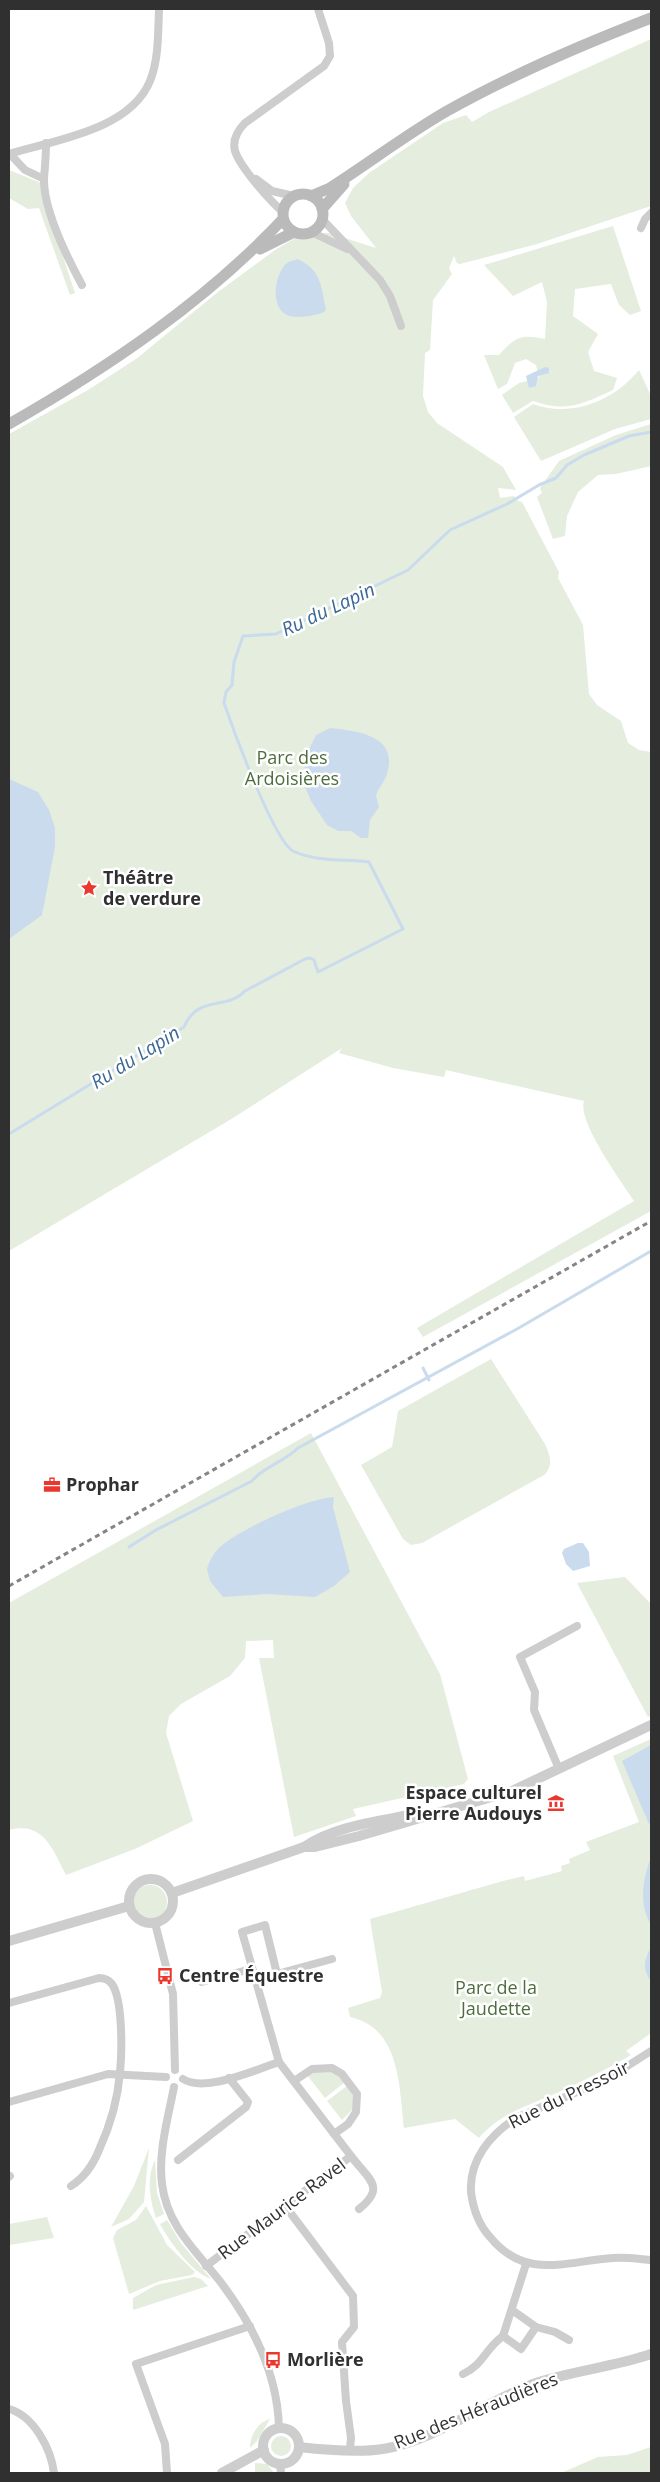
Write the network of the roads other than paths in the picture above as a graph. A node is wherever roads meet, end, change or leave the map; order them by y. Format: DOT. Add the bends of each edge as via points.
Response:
graph roads {
  1 [pos="159,9"];
  2 [pos="318,9"];
  3 [pos="651,18"];
  4 [pos="46,143"];
  5 [pos="10,154"];
  6 [pos="360,168"];
  7 [pos="252,176"];
  8 [pos="44,179"];
  9 [pos="294,196"];
  10 [pos="311,196"];
  11 [pos="322,214"];
  12 [pos="651,214"];
  13 [pos="283,215"];
  14 [pos="641,228"];
  15 [pos="294,232"];
  16 [pos="311,232"];
  17 [pos="353,253"];
  18 [pos="235,264"];
  19 [pos="82,285"];
  20 [pos="401,326"];
  21 [pos="9,424"];
  22 [pos="577,1626"];
  23 [pos="651,1725"];
  24 [pos="560,1769"];
  25 [pos="172,1893"];
  26 [pos="129,1906"];
  27 [pos="155,1923"];
  28 [pos="9,1941"];
  29 [pos="332,1959"];
  30 [pos="251,1968"];
  31 [pos="277,1974"];
  32 [pos="255,1980"];
  33 [pos="202,1982"];
  34 [pos="9,2003"];
  35 [pos="651,2052"];
  36 [pos="279,2062"];
  37 [pos="175,2070"];
  38 [pos="120,2073"];
  39 [pos="166,2077"];
  40 [pos="183,2078"];
  41 [pos="229,2078"];
  42 [pos="294,2082"];
  43 [pos="174,2087"];
  44 [pos="9,2102"];
  45 [pos="334,2134"];
  46 [pos="351,2156"];
  47 [pos="178,2160"];
  48 [pos="71,2186"];
  49 [pos="286,2207"];
  50 [pos="359,2209"];
  51 [pos="651,2260"];
  52 [pos="526,2264"];
  53 [pos="206,2266"];
  54 [pos="512,2310"];
  55 [pos="250,2326"];
  56 [pos="536,2327"];
  57 [pos="503,2336"];
  58 [pos="569,2340"];
  59 [pos="651,2354"];
  60 [pos="463,2374"];
  61 [pos="9,2409"];
  62 [pos="280,2429"];
  63 [pos="299,2447"];
  64 [pos="350,2449"];
  65 [pos="264,2450"];
  66 [pos="280,2469"];
  67 [pos="54,2473"];
  68 [pos="167,2473"];
  69 [pos="222,2473"];
  1 -- 4 [label="street" via="156,60 150,81 137,102 120,117 99,127"];
  2 -- 7 [label="street" via="330,56 324,66 238,130 236,151"];
  3 -- 6 [label="main road" via="538,64 488,89 428,123"];
  4 -- 5 [label="street"];
  4 -- 8 [label="street"];
  5 -- 8 [label="street" via="25,170"];
  6 -- 10 [label="main road"];
  6 -- 11 [label="main road" via="334,194"];
  7 -- 9 [label="street" via="272,190"];
  7 -- 13 [label="street" via="267,199"];
  8 -- 19 [label="street" via="51,215"];
  9 -- 10 [label="main road"];
  9 -- 13 [label="main road"];
  10 -- 11 [label="main road" via="316,199"];
  11 -- 16 [label="main road"];
  11 -- 17 [label="street"];
  12 -- 14 [label="street"];
  13 -- 15 [label="main road"];
  13 -- 18 [label="main road"];
  15 -- 16 [label="main road"];
  15 -- 18 [label="main road"];
  16 -- 17 [label="street"];
  17 -- 20 [label="street" via="380,280"];
  18 -- 21 [label="main road" via="122,355"];
  22 -- 24 [label="street" via="520,1657 535,1692 534,1710"];
  23 -- 24 [label="street"];
  24 -- 25 [label="street" via="512,1791 314,1840 304,1847"];
  25 -- 26 [label="street" via="160,1881 144,1880 131,1890"];
  25 -- 27 [label="street" via="171,1911"];
  26 -- 27 [label="street" via="140,1921"];
  26 -- 28 [label="street"];
  27 -- 37 [label="street" via="173,1994"];
  29 -- 31 [label="street"];
  30 -- 31 [label="street" via="242,1932 265,1925"];
  30 -- 32 [label="street"];
  30 -- 33 [label="street"];
  31 -- 32 [label="street"];
  32 -- 36 [label="street"];
  34 -- 38 [label="street" via="99,1978 108,1980 114,1988 118,2010"];
  35 -- 52 [label="street, Rue du Pressoir" via="607,2079 516,2118 502,2126 484,2146 472,2179 474,2208 494,2242"];
  36 -- 41 [label="street"];
  36 -- 42 [label="street, Rue Maurice Ravel"];
  37 -- 39 [label="street"];
  37 -- 40 [label="street" via="181,2072"];
  38 -- 39 [label="street"];
  38 -- 44 [label="street"];
  38 -- 48 [label="street" via="111,2118 99,2150 88,2171"];
  39 -- 43 [label="street" via="168,2084"];
  40 -- 41 [label="street" via="192,2084"];
  40 -- 43 [label="street" via="180,2085"];
  41 -- 47 [label="street" via="248,2102 246,2107"];
  42 -- 45 [label="street, Rue Maurice Ravel"];
  42 -- 45 [label="street" via="312,2069 332,2068 345,2078 356,2094 356,2112 348,2124"];
  43 -- 53 [label="street" via="162,2151 162,2185 176,2228"];
  45 -- 46 [label="street, Rue Maurice Ravel"];
  46 -- 49 [label="street, Rue Maurice Ravel"];
  46 -- 50 [label="street" via="374,2187 371,2200"];
  49 -- 53 [label="street, Rue Maurice Ravel"];
  49 -- 64 [label="street" via="353,2296 354,2327 342,2342"];
  51 -- 52 [label="street, Rue du Pressoir" via="614,2258 555,2266"];
  52 -- 54 [label="street"];
  53 -- 55 [label="street"];
  54 -- 56 [label="street"];
  54 -- 57 [label="street"];
  55 -- 62 [label="street" via="267,2368"];
  55 -- 68 [label="street" via="136,2364 164,2444"];
  56 -- 57 [label="street" via="521,2349"];
  56 -- 58 [label="street"];
  57 -- 60 [label="street" via="476,2368"];
  59 -- 64 [label="street, Rue des Héraudières" via="531,2385 404,2443 384,2449"];
  61 -- 67 [label="street" via="18,2412 36,2429 47,2448"];
  62 -- 63 [label="street" via="293,2433"];
  62 -- 65 [label="street" via="267,2436"];
  63 -- 64 [label="street, Rue des Héraudières"];
  63 -- 66 [label="street" via="293,2459"];
  65 -- 66 [label="street"];
  65 -- 69 [label="street"];
}
